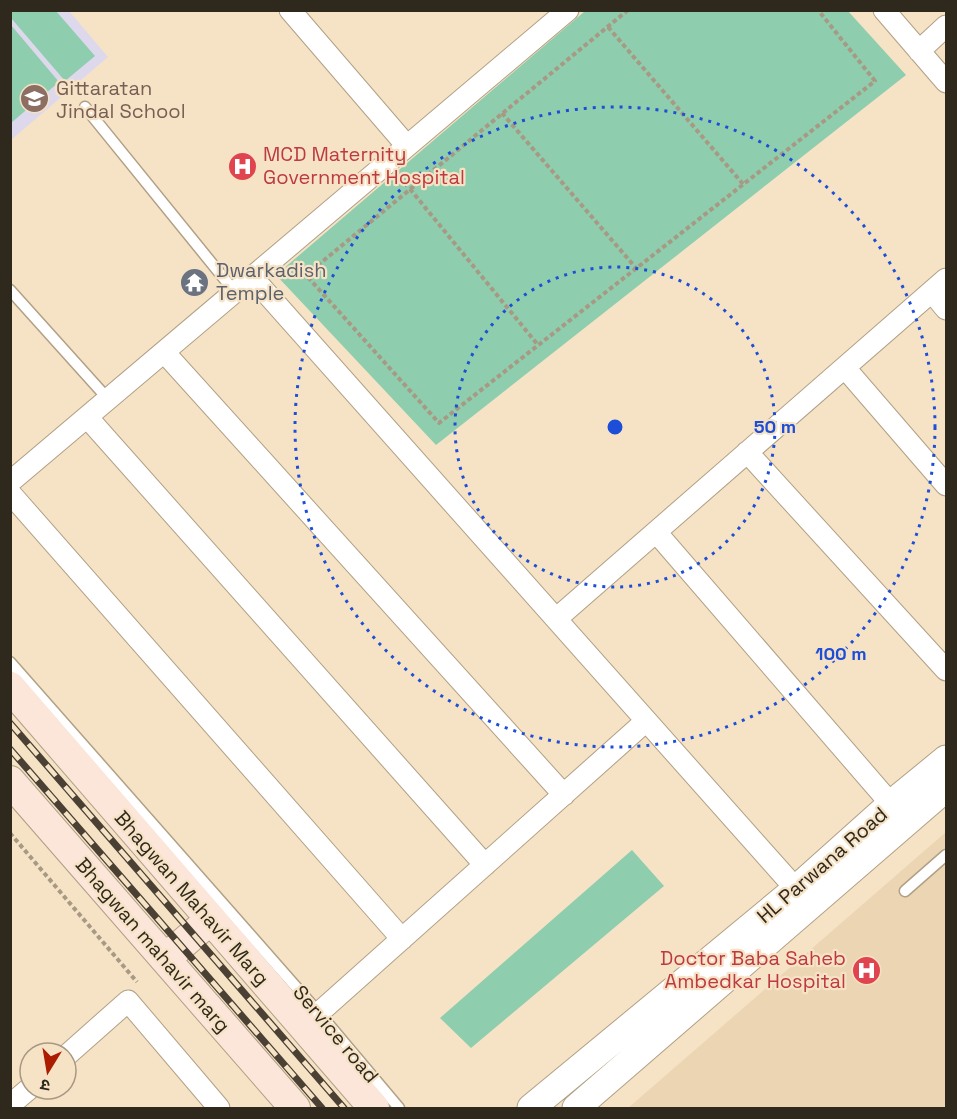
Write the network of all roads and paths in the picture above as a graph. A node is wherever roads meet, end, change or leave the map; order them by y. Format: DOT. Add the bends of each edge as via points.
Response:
graph roads {
  1 [pos="568,10"];
  2 [pos="628,10"];
  3 [pos="818,10"];
  4 [pos="884,10"];
  5 [pos="293,12"];
  6 [pos="946,26"];
  7 [pos="608,27"];
  8 [pos="919,51"];
  9 [pos="946,82"];
  10 [pos="85,107"];
  11 [pos="502,113"];
  12 [pos="407,146"];
  13 [pos="743,184"];
  14 [pos="410,189"];
  15 [pos="636,268"];
  16 [pos="252,278"];
  17 [pos="939,286"];
  18 [pos="10,290"];
  19 [pos="235,292"];
  20 [pos="946,309"];
  21 [pos="538,345"];
  22 [pos="164,352"];
  23 [pos="844,368"];
  24 [pos="108,399"];
  25 [pos="87,417"];
  26 [pos="747,452"];
  27 [pos="10,482"];
  28 [pos="946,485"];
  29 [pos="10,493"];
  30 [pos="656,532"];
  31 [pos="556,619"];
  32 [pos="10,662"];
  33 [pos="946,670"];
  34 [pos="10,687"];
  35 [pos="646,721"];
  36 [pos="946,759"];
  37 [pos="12,787"];
  38 [pos="946,788"];
  39 [pos="564,795"];
  40 [pos="891,804"];
  41 [pos="10,833"];
  42 [pos="946,855"];
  43 [pos="485,865"];
  44 [pos="796,889"];
  45 [pos="905,891"];
  46 [pos="211,920"];
  47 [pos="402,939"];
  48 [pos="165,959"];
  49 [pos="138,983"];
  50 [pos="311,1020"];
  51 [pos="78,1045"];
  52 [pos="219,1108"];
  53 [pos="296,1108"];
  54 [pos="374,1108"];
  55 [pos="399,1108"];
  56 [pos="531,1108"];
  57 [pos="576,1108"];
  1 -- 12 [label="street"];
  2 -- 7 [label="path"];
  3 -- 13 [label="path" via="875,81"];
  4 -- 8 [label="street"];
  5 -- 12 [label="street"];
  6 -- 8 [label="street"];
  7 -- 11 [label="path"];
  7 -- 13 [label="path"];
  8 -- 9 [label="street"];
  10 -- 19 [label="lane"];
  11 -- 14 [label="path"];
  11 -- 15 [label="path"];
  12 -- 16 [label="street"];
  13 -- 15 [label="path"];
  14 -- 21 [label="path"];
  14 -- 21 [label="path" via="306,274 439,423"];
  15 -- 21 [label="path"];
  16 -- 19 [label="street"];
  16 -- 31 [label="street"];
  17 -- 20 [label="street"];
  17 -- 23 [label="street"];
  18 -- 24 [label="lane"];
  19 -- 22 [label="street"];
  22 -- 24 [label="street"];
  22 -- 39 [label="street"];
  23 -- 26 [label="street"];
  23 -- 28 [label="street"];
  24 -- 25 [label="street"];
  25 -- 27 [label="street"];
  25 -- 43 [label="street"];
  26 -- 30 [label="street"];
  26 -- 33 [label="street"];
  29 -- 47 [label="street"];
  30 -- 31 [label="street"];
  30 -- 40 [label="street"];
  31 -- 35 [label="street"];
  32 -- 50 [label="lane, Service road"];
  34 -- 46 [label="main road, Bhagwan Mahavir Marg"];
  35 -- 39 [label="street"];
  35 -- 44 [label="street"];
  36 -- 40 [label="street, HL Parwana Road"];
  37 -- 48 [label="main road, Bhagwan mahavir marg"];
  38 -- 57 [label="street, HL Parwana Road"];
  39 -- 43 [label="street"];
  40 -- 44 [label="street, HL Parwana Road"];
  41 -- 49 [label="path"];
  42 -- 45 [label="lane"];
  43 -- 47 [label="street"];
  44 -- 56 [label="street, HL Parwana Road"];
  46 -- 48 [label="main road"];
  46 -- 50 [label="main road, Bhagwan Mahavir Marg"];
  47 -- 50 [label="street"];
  48 -- 53 [label="main road, Bhagwan mahavir marg"];
  50 -- 54 [label="main road, Bhagwan Mahavir Marg"];
  50 -- 55 [label="lane, Service road"];
  51 -- 52 [label="street" via="128,1001"];
}
